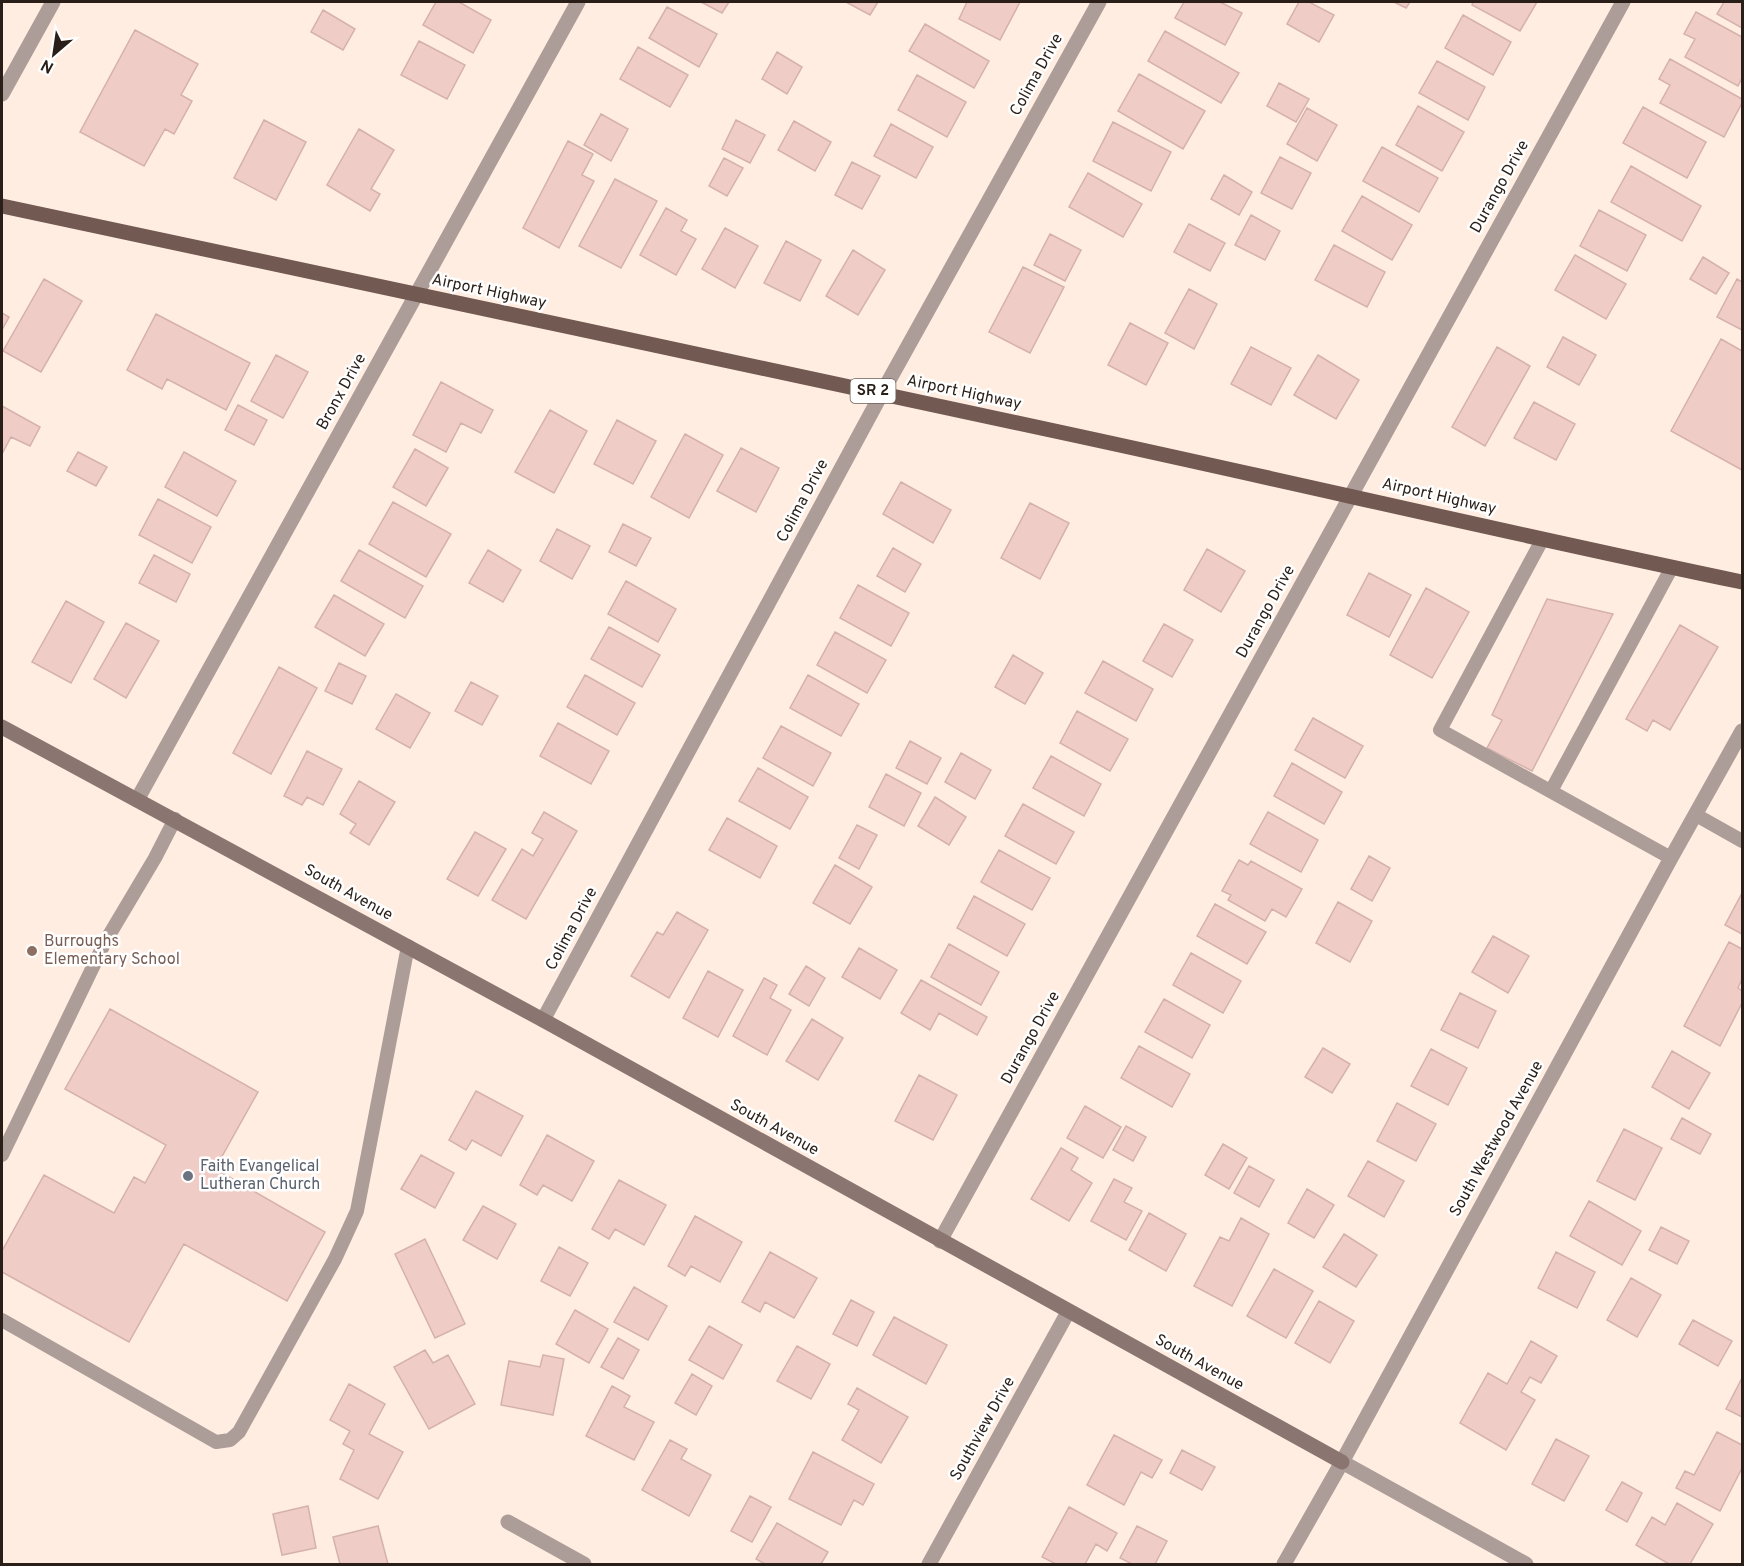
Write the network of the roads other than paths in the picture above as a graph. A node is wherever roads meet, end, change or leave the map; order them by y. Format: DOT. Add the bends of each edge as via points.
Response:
graph roads {
  1 [pos="53,2"];
  2 [pos="578,2"];
  3 [pos="1099,2"];
  4 [pos="1623,2"];
  5 [pos="2,94"];
  6 [pos="2,206"];
  7 [pos="416,295"];
  8 [pos="882,393"];
  9 [pos="1351,495"];
  10 [pos="1542,540"];
  11 [pos="1672,567"];
  12 [pos="1743,582"];
  13 [pos="2,727"];
  14 [pos="1743,731"];
  15 [pos="1551,791"];
  16 [pos="137,800"];
  17 [pos="1696,815"];
  18 [pos="175,819"];
  19 [pos="1743,841"];
  20 [pos="1671,858"];
  21 [pos="408,946"];
  22 [pos="543,1020"];
  23 [pos="2,1155"];
  24 [pos="940,1240"];
  25 [pos="1068,1312"];
  26 [pos="2,1320"];
  27 [pos="1342,1462"];
  28 [pos="508,1522"];
  29 [pos="584,1564"];
  30 [pos="929,1564"];
  31 [pos="1284,1564"];
  32 [pos="1526,1564"];
  1 -- 5 [label="street"];
  2 -- 7 [label="street, Bronx Drive"];
  3 -- 8 [label="street, Colima Drive"];
  4 -- 9 [label="street, Durango Drive"];
  6 -- 7 [label="main road, Airport Highway / SR 2"];
  7 -- 8 [label="main road, Airport Highway / SR 2"];
  7 -- 16 [label="street, Bronx Drive"];
  8 -- 9 [label="main road, Airport Highway / SR 2"];
  8 -- 22 [label="street, Colima Drive"];
  9 -- 10 [label="main road, Airport Highway / SR 2"];
  9 -- 24 [label="street, Durango Drive"];
  10 -- 11 [label="main road, Airport Highway / SR 2"];
  10 -- 15 [label="lane" via="1440,730"];
  11 -- 12 [label="main road, Airport Highway / SR 2"];
  11 -- 15 [label="lane"];
  13 -- 16 [label="street, South Avenue"];
  14 -- 17 [label="street, South Westwood Avenue"];
  15 -- 20 [label="lane"];
  16 -- 18 [label="street, South Avenue"];
  17 -- 19 [label="lane"];
  17 -- 20 [label="street, South Westwood Avenue"];
  18 -- 21 [label="street, South Avenue"];
  18 -- 23 [label="lane" via="105,942"];
  20 -- 27 [label="street, South Westwood Avenue"];
  21 -- 22 [label="street, South Avenue"];
  21 -- 26 [label="lane" via="357,1211 335,1259 239,1432 230,1440 216,1443"];
  22 -- 24 [label="street, South Avenue"];
  24 -- 25 [label="street, South Avenue"];
  25 -- 27 [label="street, South Avenue"];
  25 -- 30 [label="street, Southview Drive"];
  27 -- 31 [label="street, South Westwood Avenue"];
  27 -- 32 [label="street, South Avenue"];
  28 -- 29 [label="street"];
}
